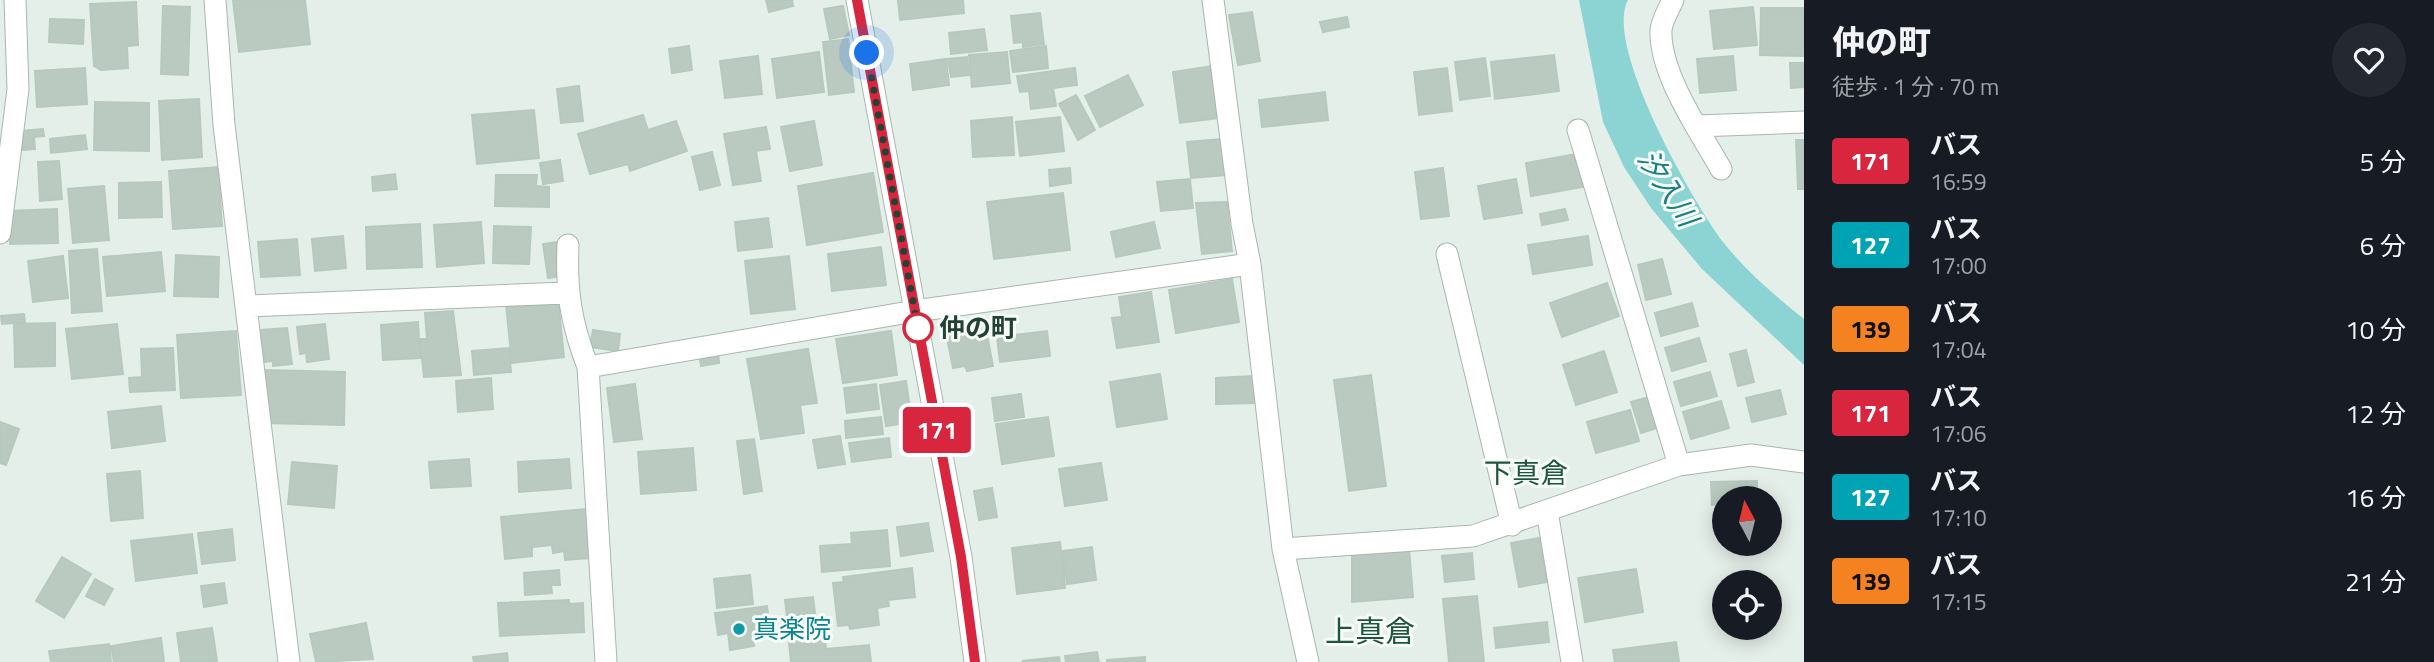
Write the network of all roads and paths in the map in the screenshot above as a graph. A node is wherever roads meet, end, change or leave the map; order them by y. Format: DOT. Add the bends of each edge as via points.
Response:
graph roads {
  1 [pos="15,0"];
  2 [pos="215,0"];
  3 [pos="857,0"];
  4 [pos="1213,0"];
  5 [pos="1673,0"];
  6 [pos="1804,122"];
  7 [pos="1697,126"];
  8 [pos="1578,130"];
  9 [pos="1721,169"];
  10 [pos="0,233"];
  11 [pos="568,245"];
  12 [pos="1447,254"];
  13 [pos="1250,264"];
  14 [pos="566,293"];
  15 [pos="246,306"];
  16 [pos="915,311"];
  17 [pos="588,367"];
  18 [pos="1804,462"];
  19 [pos="1679,465"];
  20 [pos="1547,512"];
  21 [pos="1512,525"];
  22 [pos="1283,549"];
  23 [pos="289,662"];
  24 [pos="606,662"];
  25 [pos="975,662"];
  26 [pos="1308,662"];
  27 [pos="1572,662"];
  1 -- 10 [label="street" via="18,89"];
  2 -- 15 [label="street" via="224,125"];
  3 -- 16 [label="street"];
  4 -- 13 [label="street"];
  5 -- 7 [label="street" via="1661,29 1665,54"];
  6 -- 7 [label="street"];
  7 -- 9 [label="street"];
  8 -- 19 [label="street"];
  11 -- 14 [label="street"];
  12 -- 21 [label="street"];
  13 -- 16 [label="street"];
  13 -- 22 [label="street"];
  14 -- 15 [label="street"];
  14 -- 17 [label="street"];
  15 -- 23 [label="street"];
  16 -- 17 [label="street"];
  16 -- 25 [label="street" via="961,557"];
  17 -- 24 [label="street"];
  18 -- 19 [label="street" via="1751,454"];
  19 -- 20 [label="street"];
  20 -- 21 [label="street"];
  20 -- 27 [label="street"];
  21 -- 22 [label="street" via="1473,536"];
  22 -- 26 [label="street"];
}
